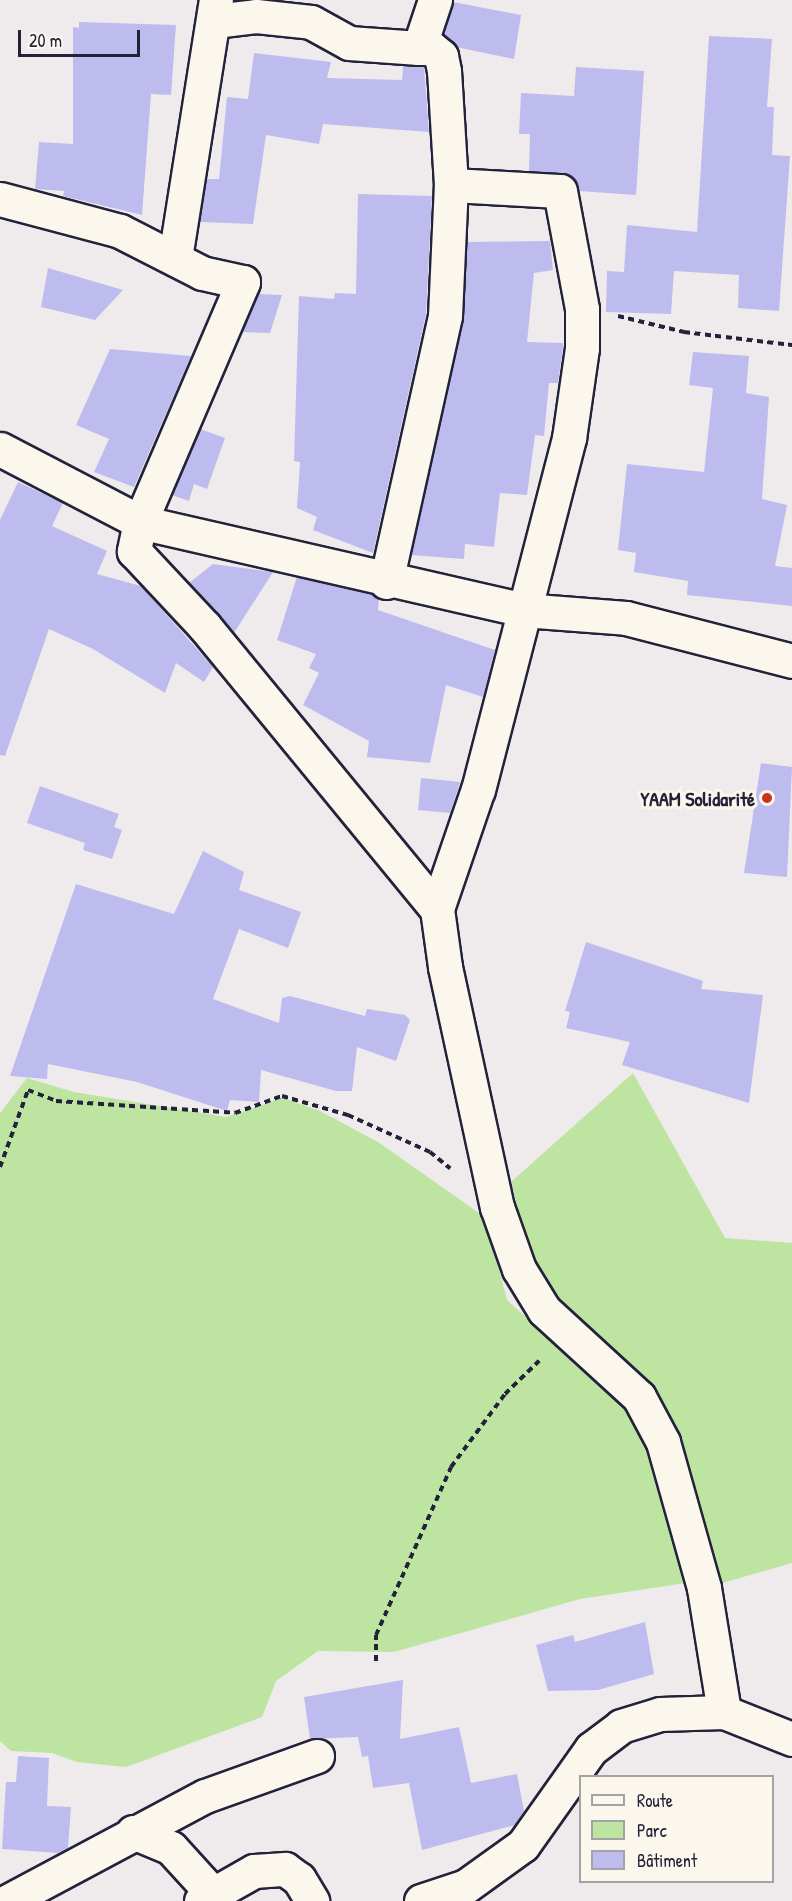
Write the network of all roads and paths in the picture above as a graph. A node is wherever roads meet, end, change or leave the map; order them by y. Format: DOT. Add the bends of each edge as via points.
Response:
graph roads {
  1 [pos="435,0"];
  2 [pos="215,11"];
  3 [pos="419,48"];
  4 [pos="451,185"];
  5 [pos="0,199"];
  6 [pos="175,258"];
  7 [pos="582,309"];
  8 [pos="792,345"];
  9 [pos="0,449"];
  10 [pos="140,522"];
  11 [pos="386,582"];
  12 [pos="523,610"];
  13 [pos="792,661"];
  14 [pos="437,909"];
  15 [pos="0,1167"];
  16 [pos="497,1207"];
  17 [pos="569,1331"];
  18 [pos="376,1661"];
  19 [pos="724,1712"];
  20 [pos="792,1739"];
  21 [pos="317,1756"];
  22 [pos="133,1832"];
  23 [pos="466,1894"];
  24 [pos="207,1897"];
  25 [pos="8,1901"];
  26 [pos="312,1901"];
  27 [pos="422,1901"];
  1 -- 3 [label="street"];
  2 -- 3 [label="street" via="310,22 349,43"];
  2 -- 6 [label="street" via="203,62"];
  3 -- 4 [label="street" via="431,48 441,56"];
  4 -- 7 [label="street" via="560,191"];
  4 -- 11 [label="street" via="445,316"];
  5 -- 6 [label="street" via="120,231"];
  6 -- 10 [label="street" via="202,273 243,282"];
  7 -- 8 [label="path" via="684,332"];
  7 -- 12 [label="street" via="581,382"];
  9 -- 10 [label="street"];
  10 -- 11 [label="street"];
  10 -- 14 [label="street" via="134,551 213,636"];
  11 -- 12 [label="street"];
  12 -- 13 [label="street" via="626,618"];
  12 -- 14 [label="street" via="478,789"];
  14 -- 16 [label="street" via="444,967"];
  15 -- 16 [label="path" via="28,1090 56,1101 235,1113 282,1096 348,1115 430,1152"];
  16 -- 17 [label="street" via="531,1293"];
  17 -- 18 [label="path" via="505,1394 451,1467 375,1635"];
  17 -- 19 [label="street" via="639,1397 654,1418 704,1588"];
  19 -- 20 [label="street"];
  19 -- 23 [label="street" via="660,1714 621,1726 591,1749 523,1845"];
  21 -- 22 [label="street" via="206,1796"];
  22 -- 24 [label="street" via="171,1848"];
  22 -- 25 [label="street"];
  23 -- 27 [label="street"];
  24 -- 26 [label="street" via="254,1871 285,1869 299,1879"];
}
